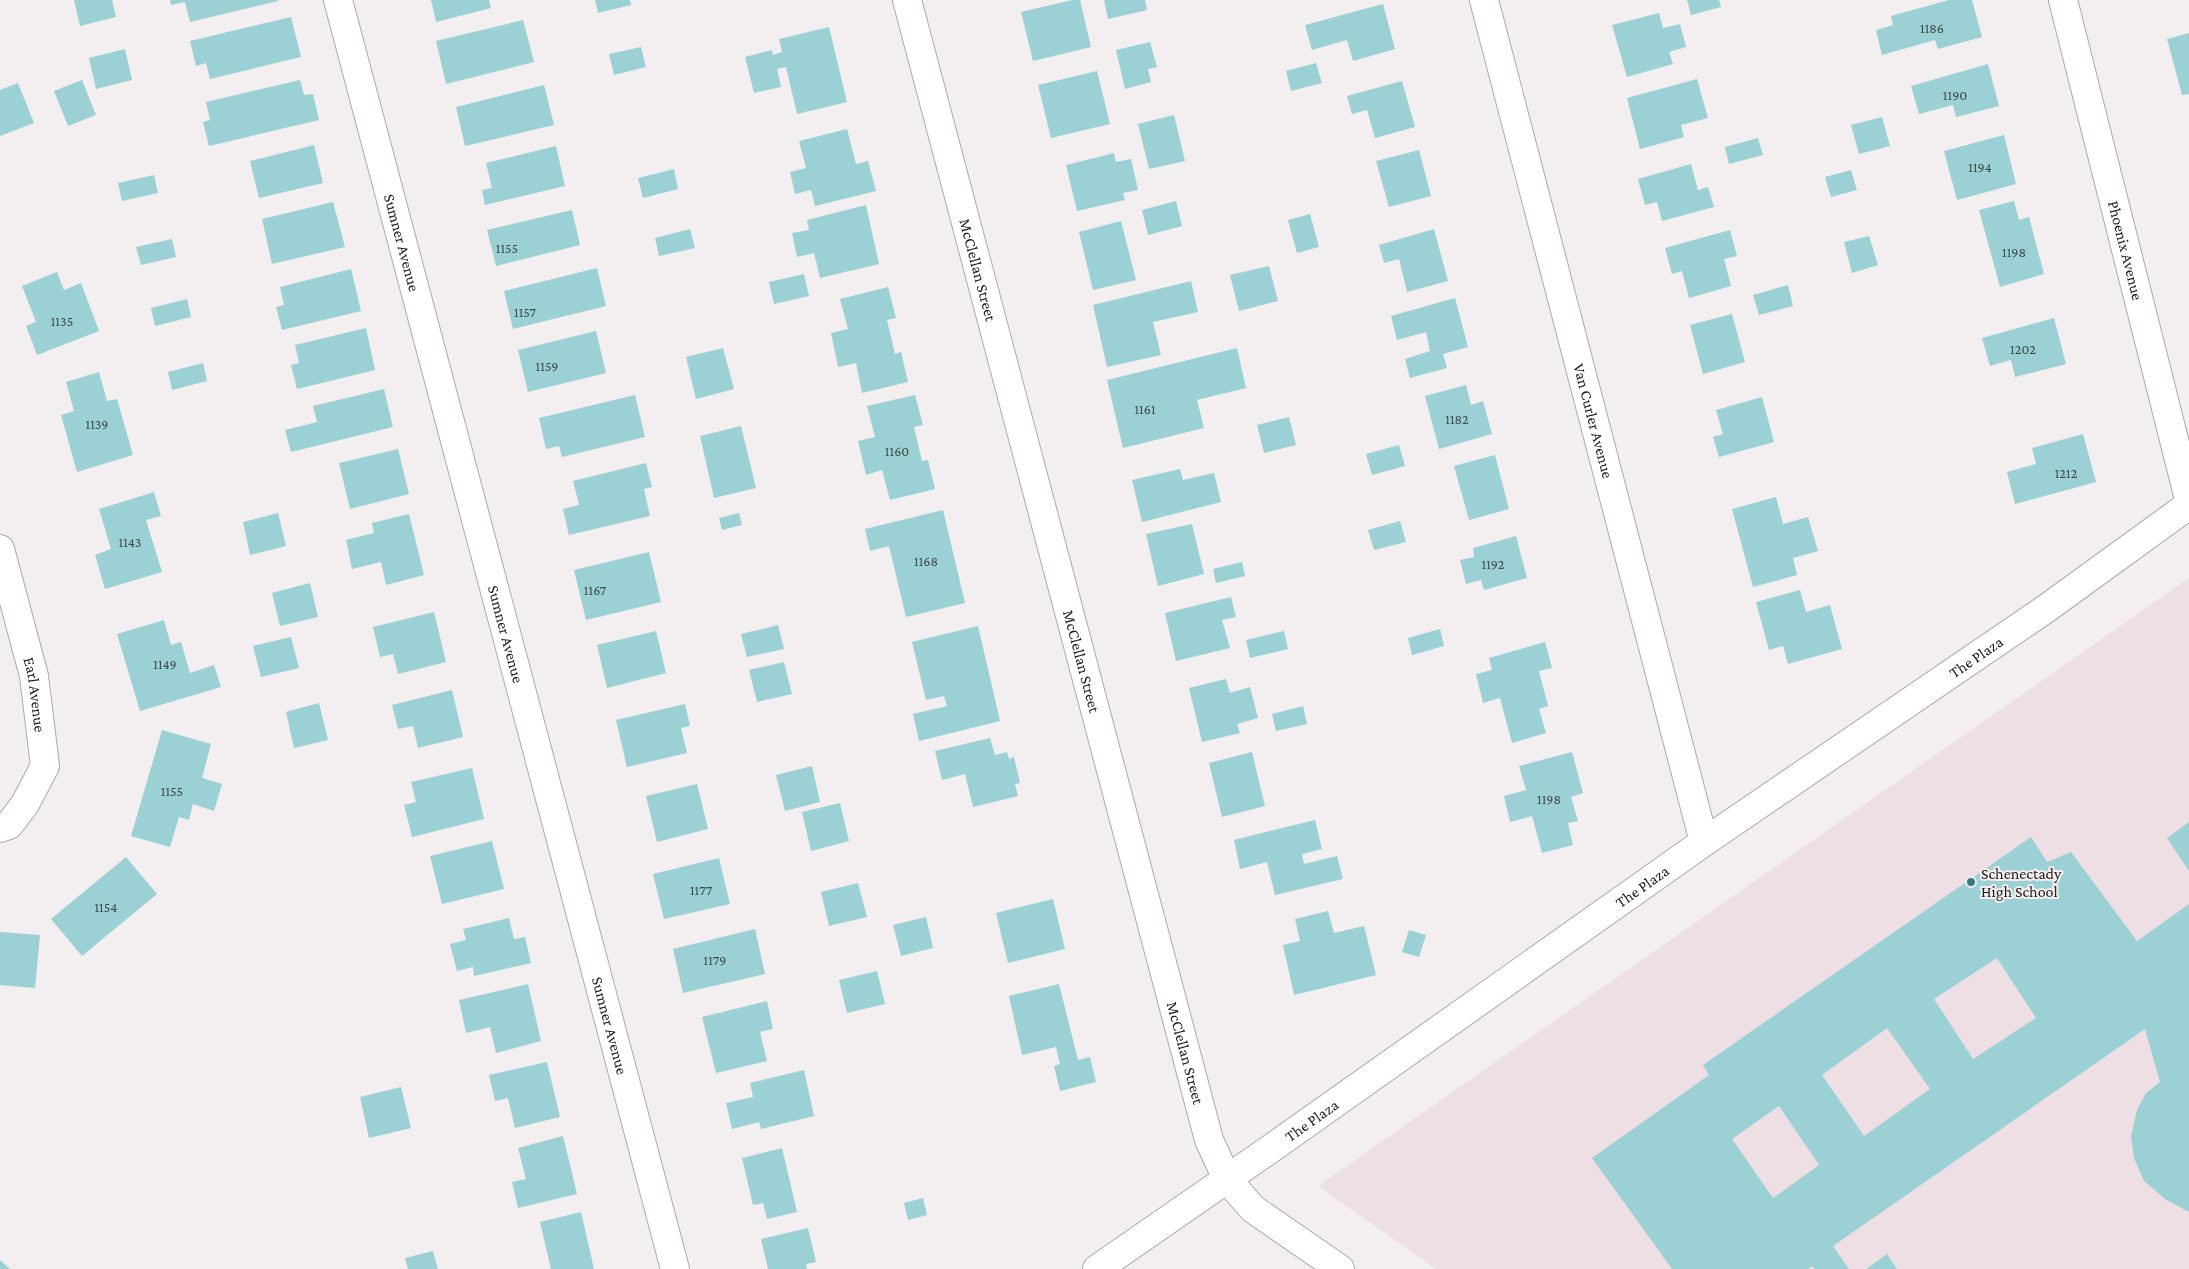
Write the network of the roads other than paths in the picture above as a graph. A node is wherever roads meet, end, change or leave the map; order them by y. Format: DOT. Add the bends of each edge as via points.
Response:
graph roads {
  1 [pos="338,0"];
  2 [pos="907,0"];
  3 [pos="1484,0"];
  4 [pos="2063,0"];
  5 [pos="2189,499"];
  6 [pos="2189,505"];
  7 [pos="0,549"];
  8 [pos="0,828"];
  9 [pos="1704,842"];
  10 [pos="1227,1179"];
  11 [pos="675,1269"];
  12 [pos="1097,1269"];
  13 [pos="1340,1269"];
  1 -- 11 [label="street, Sumner Avenue"];
  2 -- 10 [label="street, McClellan Street" via="1208,1140"];
  3 -- 9 [label="street, Van Curler Avenue"];
  4 -- 5 [label="street, Phoenix Avenue"];
  6 -- 9 [label="street, The Plaza" via="2047,608"];
  7 -- 8 [label="street, Earl Avenue" via="34,676 45,766 25,804 8,825"];
  9 -- 10 [label="street, The Plaza"];
  10 -- 12 [label="street, The Plaza"];
  10 -- 13 [label="street, McClellan Street" via="1253,1209"];
}
